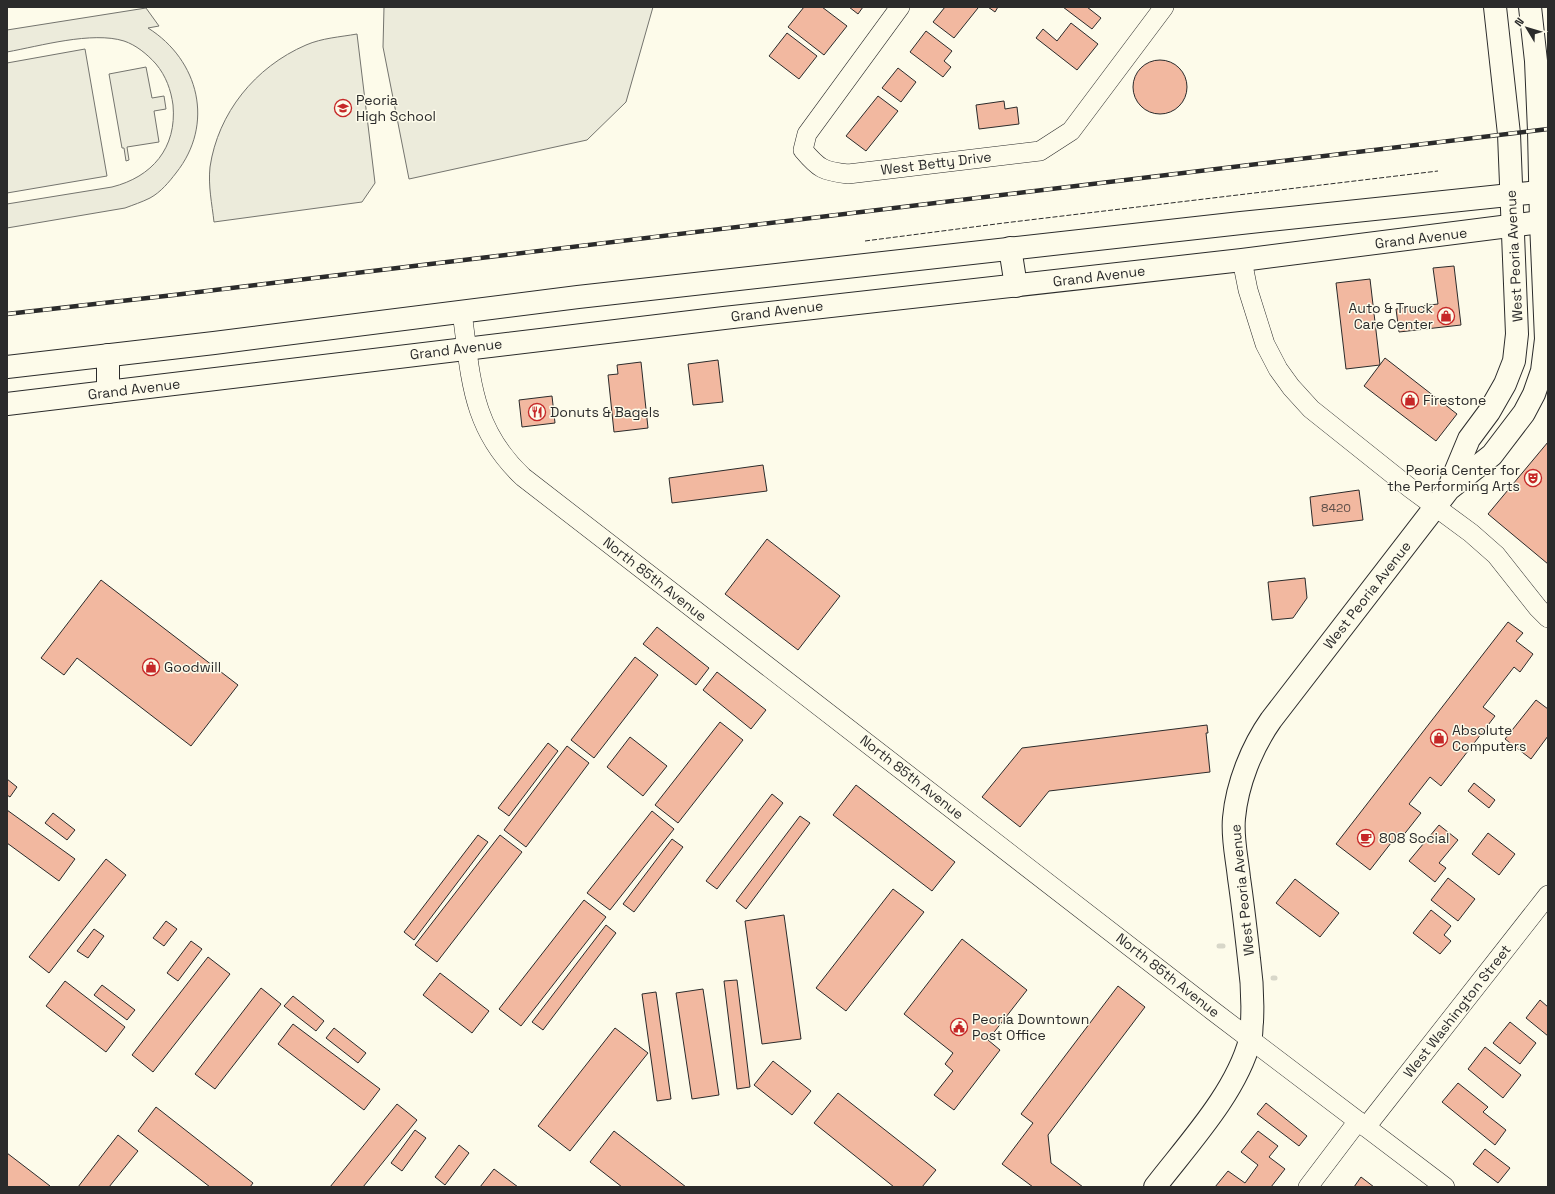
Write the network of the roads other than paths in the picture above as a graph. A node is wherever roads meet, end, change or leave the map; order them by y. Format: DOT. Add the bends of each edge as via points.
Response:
graph roads {
  1 [pos="900,7"];
  2 [pos="1164,7"];
  3 [pos="1495,7"];
  4 [pos="1530,7"];
  5 [pos="1544,191"];
  6 [pos="1511,195"];
  7 [pos="1544,222"];
  8 [pos="1512,226"];
  9 [pos="1010,248"];
  10 [pos="1242,260"];
  11 [pos="1016,286"];
  12 [pos="462,312"];
  13 [pos="467,348"];
  14 [pos="108,355"];
  15 [pos="7,367"];
  16 [pos="1545,371"];
  17 [pos="108,392"];
  18 [pos="7,404"];
  19 [pos="1449,488"];
  20 [pos="1435,506"];
  21 [pos="1548,618"];
  22 [pos="1548,895"];
  23 [pos="1250,1039"];
  24 [pos="1362,1124"];
  25 [pos="1155,1187"];
  26 [pos="1308,1187"];
  27 [pos="1445,1187"];
  1 -- 2 [label="street, West Betty Drive" via="807,134 803,150 815,164 829,172 848,174 1040,150 1071,131"];
  3 -- 6 [label="main road, West Peoria Avenue" via="1509,134"];
  4 -- 5 [label="main road, West Peoria Avenue"];
  5 -- 6 [label="main road"];
  5 -- 7 [label="main road, West Peoria Avenue"];
  6 -- 8 [label="main road, West Peoria Avenue"];
  6 -- 9 [label="main road"];
  7 -- 8 [label="main road, Grand Avenue"];
  7 -- 16 [label="main road, West Peoria Avenue"];
  8 -- 10 [label="main road, Grand Avenue"];
  8 -- 19 [label="main road, West Peoria Avenue" via="1517,334 1514,361 1505,384 1489,412 1469,439"];
  9 -- 11 [label="main road"];
  9 -- 12 [label="main road"];
  10 -- 11 [label="main road, Grand Avenue"];
  10 -- 20 [label="street" via="1248,290 1265,344 1290,387 1311,409"];
  11 -- 13 [label="main road, Grand Avenue"];
  12 -- 13 [label="street, North 85th Avenue"];
  12 -- 14 [label="main road"];
  13 -- 17 [label="main road, Grand Avenue"];
  13 -- 23 [label="street, North 85th Avenue" via="470,376 485,428 510,466"];
  14 -- 15 [label="main road"];
  14 -- 17 [label="main road"];
  16 -- 19 [label="main road, West Peoria Avenue" via="1524,413 1492,455"];
  17 -- 18 [label="main road, Grand Avenue"];
  19 -- 20 [label="main road, West Peoria Avenue"];
  20 -- 21 [label="street" via="1496,555"];
  20 -- 23 [label="main road, West Peoria Avenue" via="1271,720 1260,737 1245,773 1234,818 1234,842 1251,979"];
  22 -- 24 [label="street, West Washington Street"];
  23 -- 24 [label="street, North 85th Avenue"];
  23 -- 25 [label="main road, West Peoria Avenue" via="1241,1066 1229,1087"];
  24 -- 26 [label="street, West Washington Street"];
  24 -- 27 [label="street, North 85th Avenue"];
}
